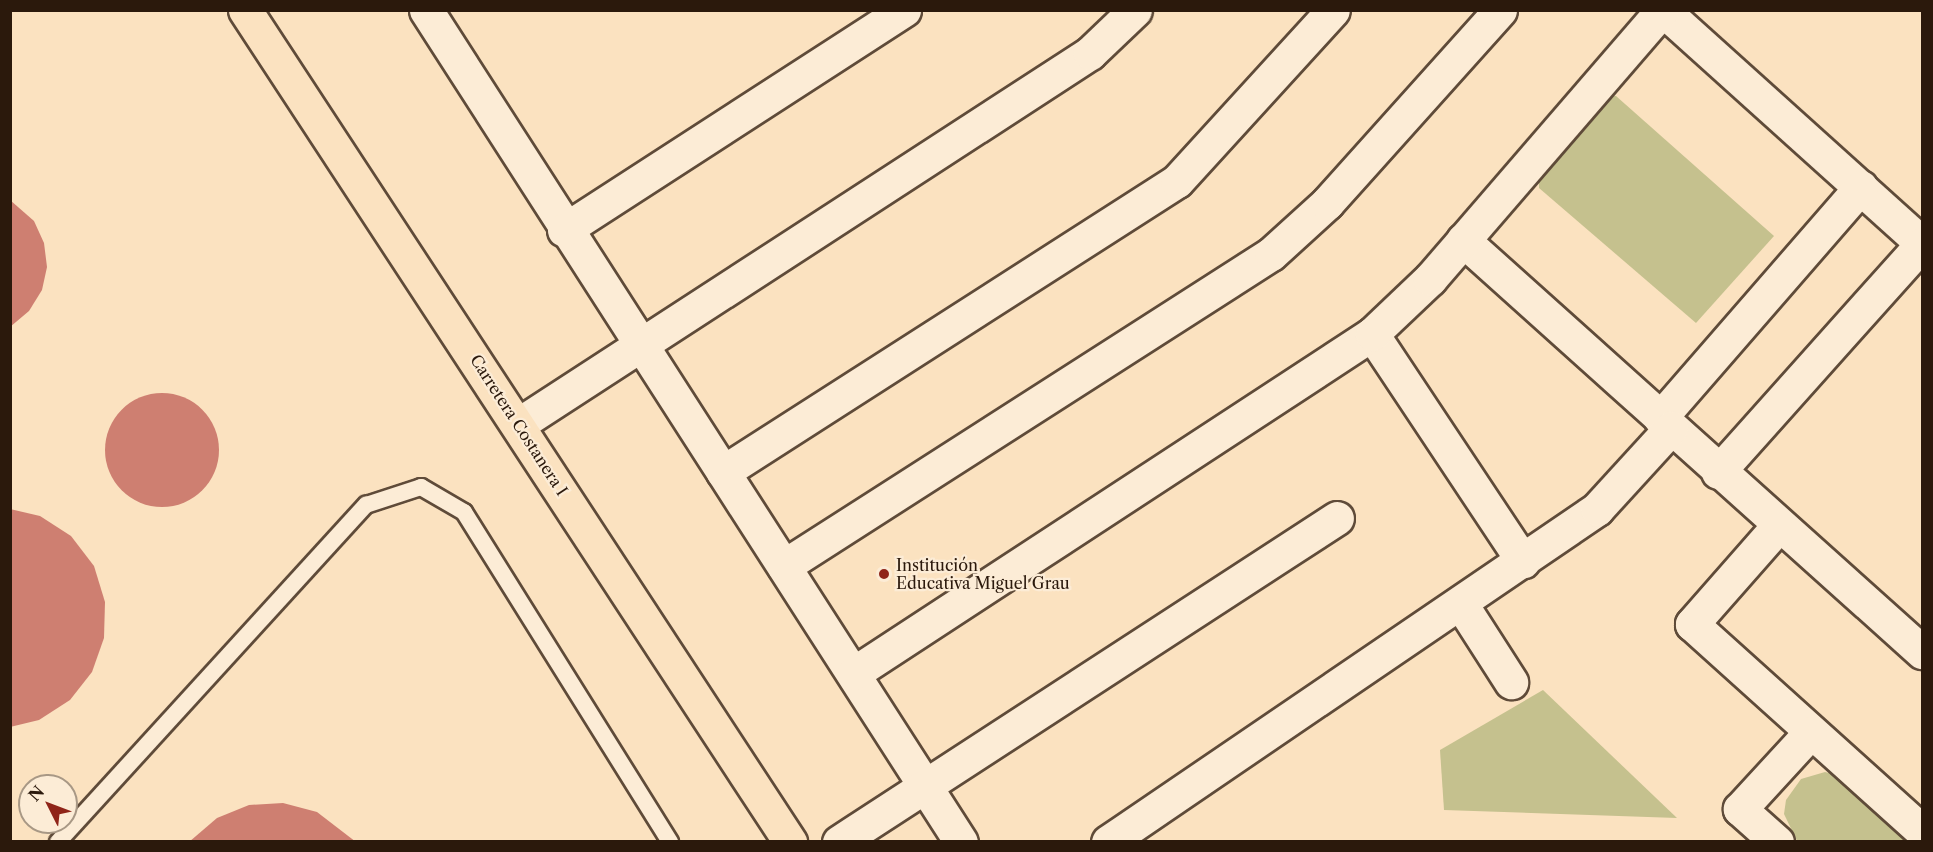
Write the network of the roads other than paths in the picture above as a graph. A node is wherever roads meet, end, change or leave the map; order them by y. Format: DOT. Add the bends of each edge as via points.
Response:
graph roads {
  1 [pos="245,10"];
  2 [pos="904,10"];
  3 [pos="1135,10"];
  4 [pos="1333,10"];
  5 [pos="1500,10"];
  6 [pos="1663,10"];
  7 [pos="434,13"];
  8 [pos="1861,187"];
  9 [pos="564,230"];
  10 [pos="1463,240"];
  11 [pos="1923,243"];
  12 [pos="1372,334"];
  13 [pos="641,348"];
  14 [pos="1666,423"];
  15 [pos="519,424"];
  16 [pos="723,472"];
  17 [pos="1719,472"];
  18 [pos="1337,518"];
  19 [pos="1779,525"];
  20 [pos="1523,561"];
  21 [pos="784,567"];
  22 [pos="1461,604"];
  23 [pos="1923,652"];
  24 [pos="854,673"];
  25 [pos="1511,682"];
  26 [pos="1809,733"];
  27 [pos="925,785"];
  28 [pos="1923,831"];
  29 [pos="58,842"];
  30 [pos="670,842"];
  31 [pos="790,842"];
  32 [pos="839,842"];
  33 [pos="961,842"];
  34 [pos="1108,842"];
  35 [pos="1777,842"];
  1 -- 15 [label="main road, Carretera Costanera I"];
  2 -- 9 [label="street"];
  3 -- 13 [label="street" via="1090,53"];
  4 -- 16 [label="street" via="1177,181"];
  5 -- 21 [label="street" via="1327,203 1271,254"];
  6 -- 8 [label="street"];
  6 -- 10 [label="street"];
  7 -- 9 [label="street"];
  8 -- 11 [label="street"];
  8 -- 14 [label="street"];
  9 -- 13 [label="street"];
  10 -- 12 [label="street" via="1430,279"];
  10 -- 14 [label="street"];
  11 -- 17 [label="street"];
  12 -- 20 [label="street"];
  12 -- 24 [label="street"];
  13 -- 15 [label="street"];
  13 -- 16 [label="street"];
  14 -- 17 [label="street"];
  14 -- 20 [label="street" via="1597,509"];
  15 -- 31 [label="main road, Carretera Costanera I"];
  16 -- 21 [label="street"];
  17 -- 19 [label="street"];
  18 -- 27 [label="street"];
  19 -- 23 [label="street"];
  19 -- 26 [label="street" via="1692,624"];
  20 -- 22 [label="street"];
  21 -- 24 [label="street"];
  22 -- 25 [label="street"];
  22 -- 34 [label="street"];
  24 -- 27 [label="street"];
  26 -- 28 [label="street"];
  26 -- 35 [label="street" via="1740,809"];
  27 -- 32 [label="street"];
  27 -- 33 [label="street"];
  29 -- 30 [label="lane" via="366,505 421,487 464,512"];
}
